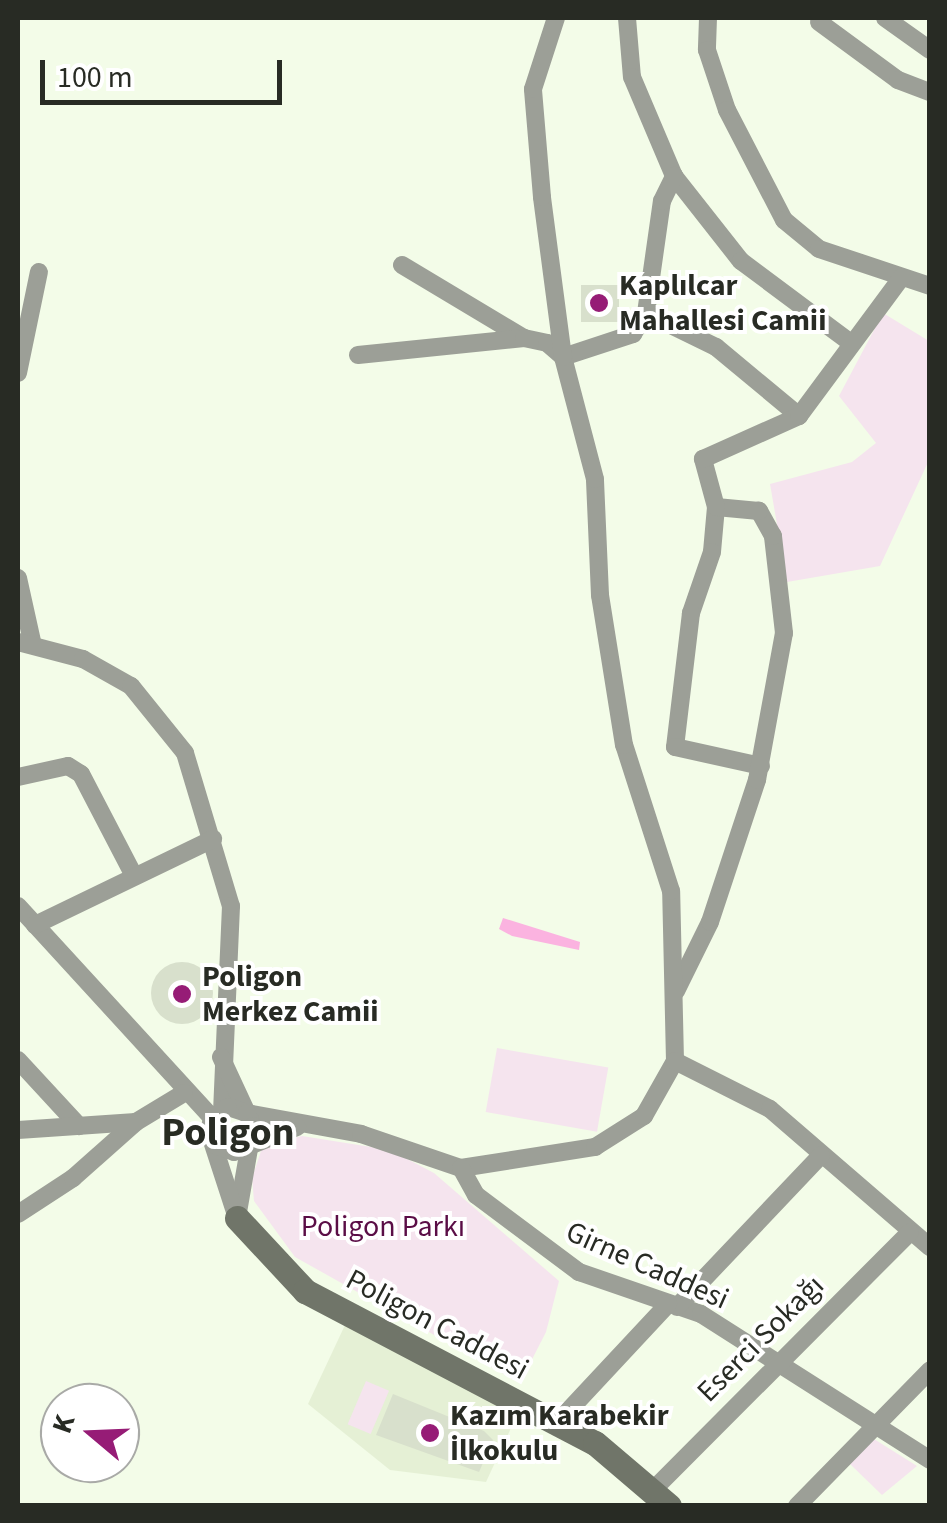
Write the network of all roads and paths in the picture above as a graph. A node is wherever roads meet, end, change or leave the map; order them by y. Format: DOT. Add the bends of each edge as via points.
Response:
graph roads {
  1 [pos="556,18"];
  2 [pos="627,18"];
  3 [pos="708,18"];
  4 [pos="885,18"];
  5 [pos="820,19"];
  6 [pos="930,50"];
  7 [pos="930,92"];
  8 [pos="674,176"];
  9 [pos="402,265"];
  10 [pos="39,272"];
  11 [pos="902,278"];
  12 [pos="930,286"];
  13 [pos="646,313"];
  14 [pos="524,338"];
  15 [pos="851,343"];
  16 [pos="358,355"];
  17 [pos="563,357"];
  18 [pos="18,373"];
  19 [pos="799,416"];
  20 [pos="716,506"];
  21 [pos="18,578"];
  22 [pos="25,642"];
  23 [pos="760,766"];
  24 [pos="18,778"];
  25 [pos="214,838"];
  26 [pos="133,874"];
  27 [pos="18,906"];
  28 [pos="35,926"];
  29 [pos="674,996"];
  30 [pos="221,1057"];
  31 [pos="18,1060"];
  32 [pos="675,1060"];
  33 [pos="184,1092"];
  34 [pos="217,1113"];
  35 [pos="246,1113"];
  36 [pos="136,1122"];
  37 [pos="79,1126"];
  38 [pos="302,1126"];
  39 [pos="18,1130"];
  40 [pos="250,1140"];
  41 [pos="215,1145"];
  42 [pos="821,1155"];
  43 [pos="461,1168"];
  44 [pos="18,1214"];
  45 [pos="237,1218"];
  46 [pos="910,1232"];
  47 [pos="930,1247"];
  48 [pos="673,1305"];
  49 [pos="774,1361"];
  50 [pos="930,1370"];
  51 [pos="557,1423"];
  52 [pos="872,1428"];
  53 [pos="930,1460"];
  54 [pos="662,1497"];
  55 [pos="797,1506"];
  1 -- 17 [label="street" via="533,89"];
  2 -- 8 [label="street" via="632,77"];
  3 -- 11 [label="street" via="707,50 727,110 784,220 818,249"];
  4 -- 6 [label="street"];
  5 -- 7 [label="street" via="898,80"];
  8 -- 13 [label="street" via="662,201"];
  8 -- 15 [label="street" via="740,261"];
  9 -- 14 [label="street"];
  10 -- 18 [label="street"];
  11 -- 12 [label="street"];
  11 -- 15 [label="street"];
  13 -- 17 [label="street" via="633,334"];
  13 -- 19 [label="street" via="716,347"];
  14 -- 16 [label="street"];
  14 -- 17 [label="street" via="547,342"];
  15 -- 19 [label="street"];
  17 -- 29 [label="street" via="595,479 600,595 624,745 671,891"];
  19 -- 20 [label="street" via="705,454"];
  20 -- 23 [label="street" via="759,511 773,536 784,633"];
  20 -- 23 [label="street" via="712,552 691,613 675,747"];
  21 -- 22 [label="street"];
  22 -- 25 [label="street" via="131,686 186,753"];
  23 -- 29 [label="street" via="710,922"];
  24 -- 26 [label="street" via="68,766 81,774"];
  25 -- 26 [label="street"];
  25 -- 30 [label="street" via="230,906"];
  26 -- 28 [label="street"];
  27 -- 28 [label="street"];
  28 -- 33 [label="street"];
  29 -- 32 [label="street"];
  30 -- 34 [label="street"];
  30 -- 35 [label="street"];
  31 -- 37 [label="street"];
  32 -- 42 [label="street" via="770,1108"];
  32 -- 43 [label="street" via="644,1116 594,1146"];
  33 -- 34 [label="street"];
  33 -- 36 [label="street"];
  34 -- 35 [label="street"];
  34 -- 41 [label="street"];
  35 -- 38 [label="street"];
  35 -- 40 [label="street"];
  36 -- 37 [label="street"];
  36 -- 44 [label="street" via="73,1178"];
  37 -- 39 [label="street"];
  38 -- 40 [label="street"];
  38 -- 43 [label="street" via="360,1134"];
  40 -- 41 [label="street" via="234,1152"];
  40 -- 45 [label="street"];
  41 -- 45 [label="street"];
  42 -- 46 [label="street"];
  42 -- 48 [label="street"];
  43 -- 48 [label="street, Girne Caddesi" via="476,1195 534,1244 579,1272"];
  45 -- 51 [label="street, Poligon Caddesi" via="305,1291"];
  46 -- 47 [label="street"];
  46 -- 49 [label="street, Eserci Sokağı"];
  48 -- 49 [label="street, Girne Caddesi"];
  48 -- 51 [label="street"];
  49 -- 52 [label="street, Girne Caddesi"];
  49 -- 54 [label="street, Eserci Sokağı"];
  50 -- 52 [label="street"];
  51 -- 54 [label="street, Poligon Caddesi"];
  52 -- 53 [label="street, Girne Caddesi"];
  52 -- 55 [label="street"];
}
